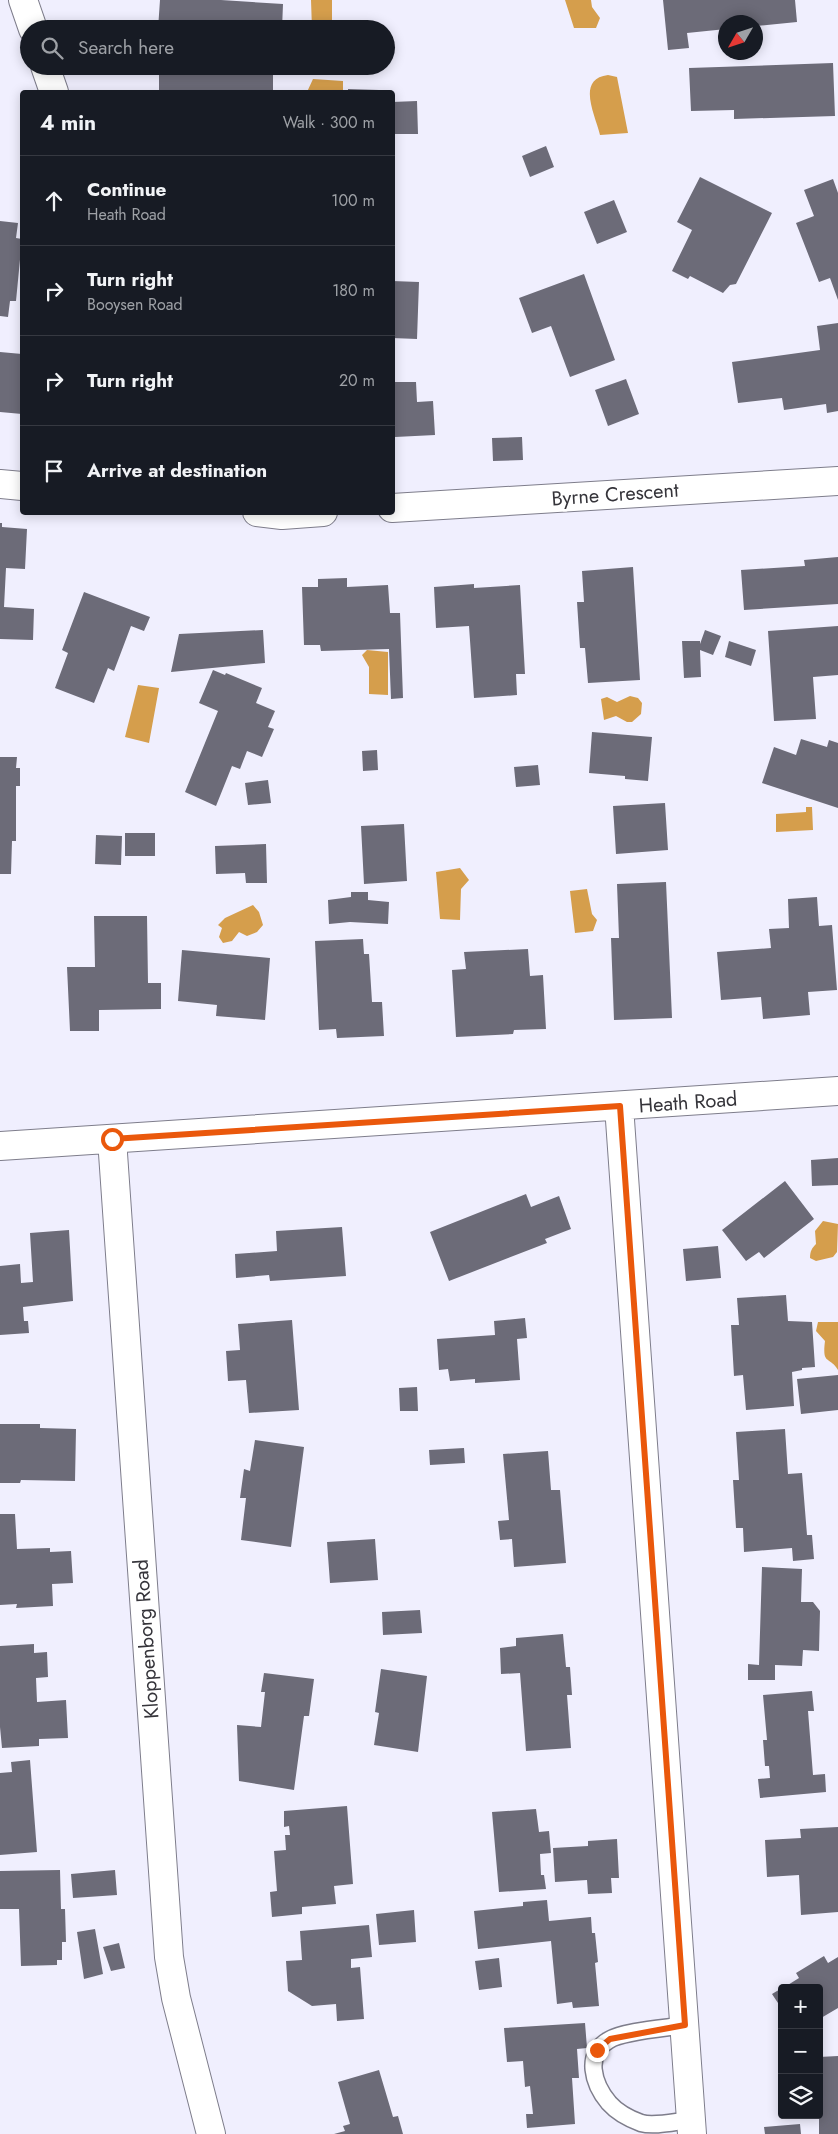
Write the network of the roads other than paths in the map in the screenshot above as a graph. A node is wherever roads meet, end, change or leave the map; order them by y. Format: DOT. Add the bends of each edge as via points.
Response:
graph roads {
  1 [pos="23,0"];
  2 [pos="30,20"];
  3 [pos="48,75"];
  4 [pos="53,90"];
  5 [pos="838,481"];
  6 [pos="0,484"];
  7 [pos="20,486"];
  8 [pos="395,508"];
  9 [pos="838,1091"];
  10 [pos="620,1106"];
  11 [pos="112,1139"];
  12 [pos="0,1146"];
  13 [pos="685,2025"];
  14 [pos="692,2127"];
  15 [pos="210,2134"];
  1 -- 2 [label="street"];
  3 -- 4 [label="street"];
  5 -- 8 [label="street, Byrne Crescent"];
  6 -- 7 [label="street"];
  9 -- 10 [label="street, Heath Road"];
  10 -- 11 [label="street, Heath Road"];
  10 -- 13 [label="street"];
  11 -- 12 [label="street, Heath Road"];
  11 -- 15 [label="street, Kloppenborg Road" via="169,1957"];
  13 -- 14 [label="street"];
  13 -- 14 [label="lane" via="610,2039 597,2050 592,2062 596,2082 609,2103 625,2116 644,2124"];
}
